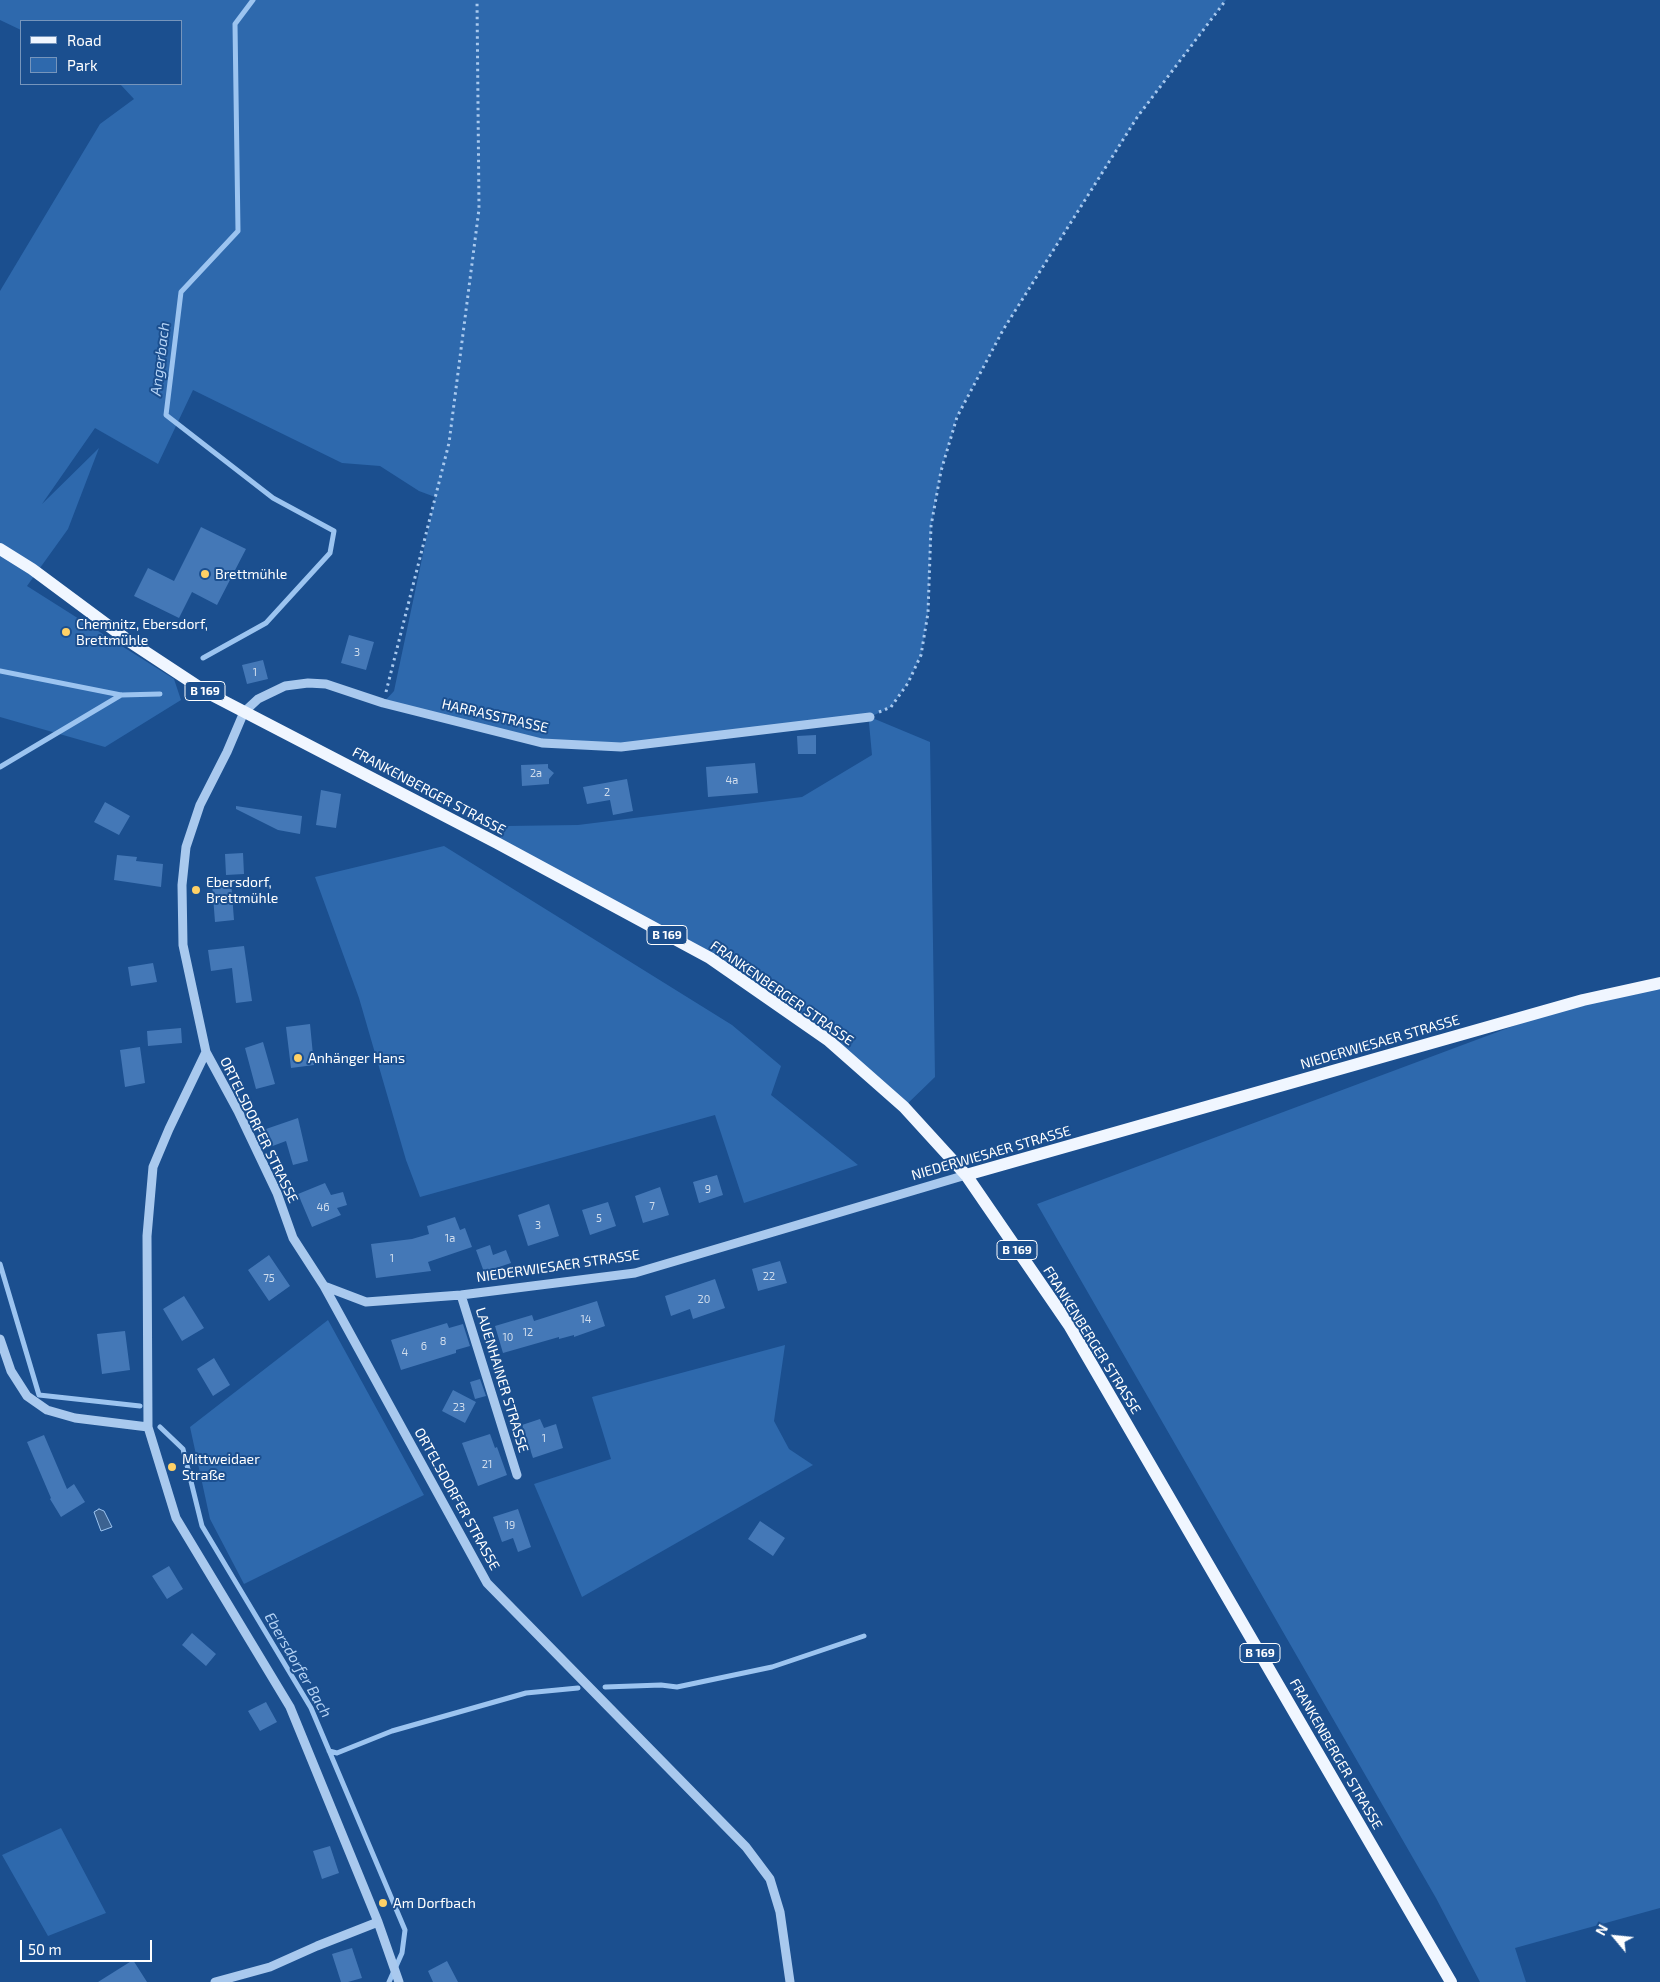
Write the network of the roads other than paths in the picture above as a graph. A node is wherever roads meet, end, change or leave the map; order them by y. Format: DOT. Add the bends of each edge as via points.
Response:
graph roads {
  1 [pos="0,549"];
  2 [pos="244,712"];
  3 [pos="870,717"];
  4 [pos="1660,983"];
  5 [pos="206,1052"];
  6 [pos="966,1175"];
  7 [pos="324,1286"];
  8 [pos="461,1294"];
  9 [pos="0,1339"];
  10 [pos="148,1427"];
  11 [pos="517,1475"];
  12 [pos="378,1922"];
  13 [pos="215,1982"];
  14 [pos="399,1982"];
  15 [pos="790,1982"];
  16 [pos="1450,1982"];
  1 -- 2 [label="main road, FRANKENBERGER STRASSE / B 169" via="168,668"];
  2 -- 3 [label="street, HARRASSTRASSE" via="258,699 285,686 326,684 383,703 542,743 621,747"];
  2 -- 5 [label="street" via="228,752 200,805 186,847 182,886 183,945"];
  2 -- 6 [label="main road, FRANKENBERGER STRASSE / B 169" via="710,958 828,1040 904,1107"];
  4 -- 6 [label="main road, NIEDERWIESAER STRASSE" via="1583,1000"];
  5 -- 7 [label="street, ORTELSDORFER STRASSE" via="277,1193 293,1238"];
  5 -- 10 [label="street" via="154,1167 147,1236"];
  6 -- 8 [label="street, NIEDERWIESAER STRASSE" via="636,1273"];
  6 -- 16 [label="main road, FRANKENBERGER STRASSE / B 169" via="1069,1325"];
  7 -- 8 [label="street, NIEDERWIESAER STRASSE" via="366,1302"];
  7 -- 15 [label="street, ORTELSDORFER STRASSE" via="487,1583 746,1847 770,1879 780,1912"];
  8 -- 11 [label="street, LAUENHAINER STRASSE"];
  9 -- 10 [label="street" via="11,1371 27,1396 47,1410 75,1418"];
  10 -- 12 [label="street" via="176,1518 290,1707"];
  12 -- 13 [label="street" via="270,1967"];
  12 -- 14 [label="street"];
}
